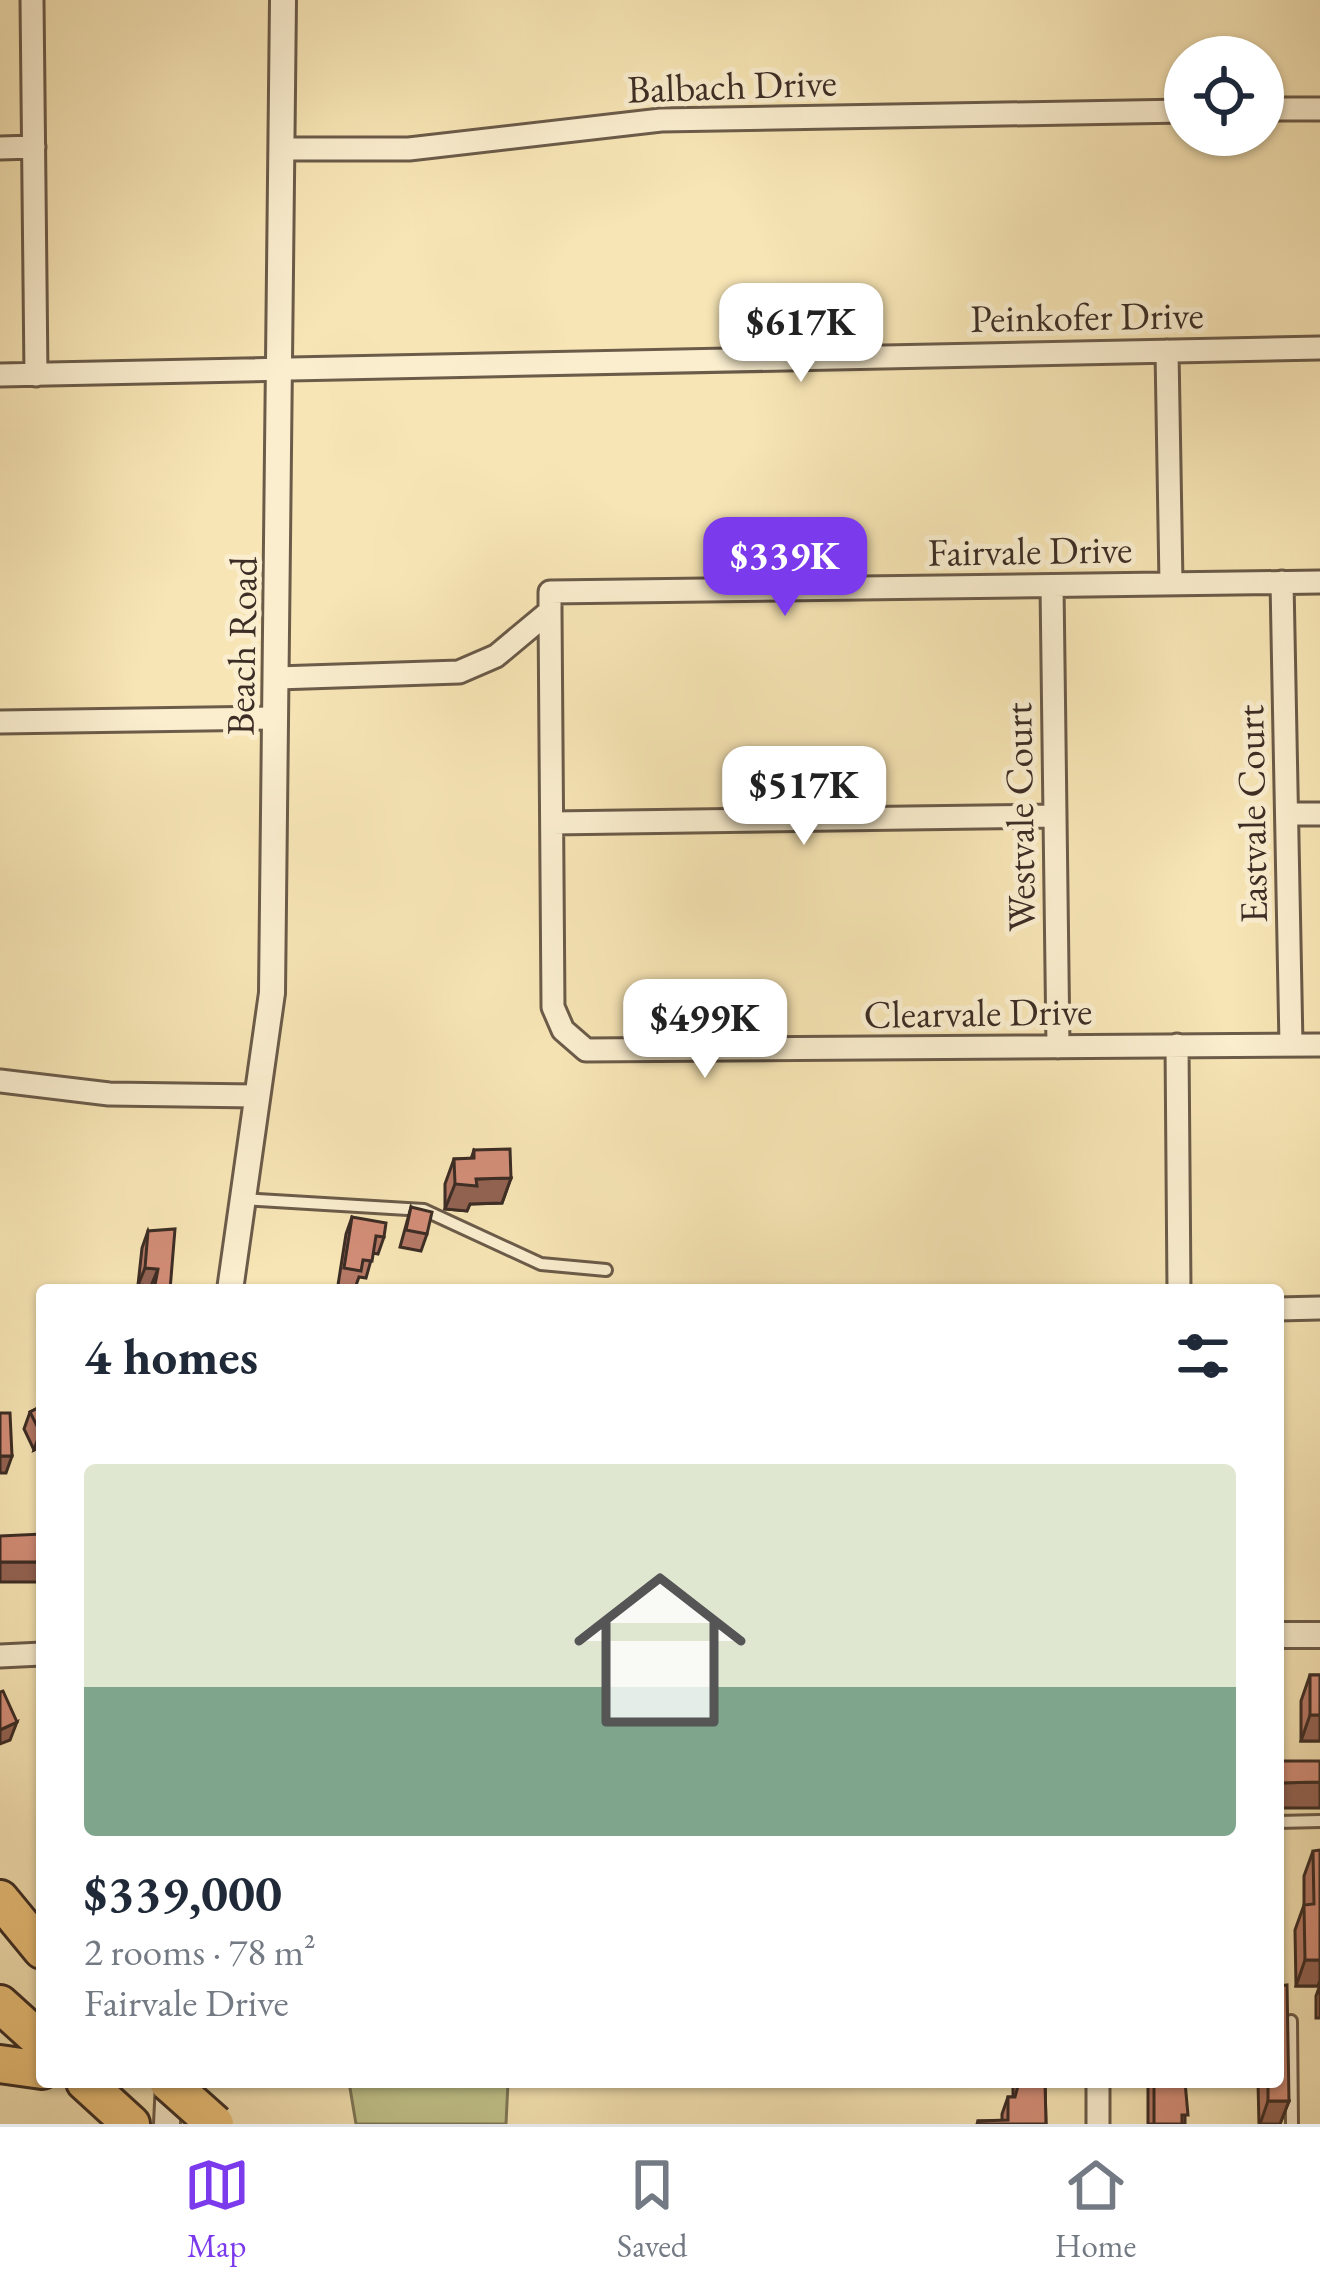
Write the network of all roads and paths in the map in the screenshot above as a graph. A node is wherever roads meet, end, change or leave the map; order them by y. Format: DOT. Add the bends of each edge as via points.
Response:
graph roads {
  1 [pos="32,0"];
  2 [pos="283,0"];
  3 [pos="1320,109"];
  4 [pos="1284,110"];
  5 [pos="1164,111"];
  6 [pos="34,147"];
  7 [pos="0,148"];
  8 [pos="282,149"];
  9 [pos="1320,348"];
  10 [pos="1167,351"];
  11 [pos="280,371"];
  12 [pos="0,375"];
  13 [pos="36,375"];
  14 [pos="1282,582"];
  15 [pos="1320,582"];
  16 [pos="1171,583"];
  17 [pos="1052,586"];
  18 [pos="550,610"];
  19 [pos="277,679"];
  20 [pos="276,718"];
  21 [pos="0,722"];
  22 [pos="1287,814"];
  23 [pos="1320,814"];
  24 [pos="1055,816"];
  25 [pos="552,823"];
  26 [pos="1177,1045"];
  27 [pos="1292,1045"];
  28 [pos="1320,1045"];
  29 [pos="1058,1047"];
  30 [pos="0,1081"];
  31 [pos="257,1096"];
  32 [pos="243,1199"];
  33 [pos="606,1270"];
  34 [pos="231,1284"];
  35 [pos="1179,1284"];
  36 [pos="1320,1308"];
  37 [pos="1284,1309"];
  38 [pos="1284,1635"];
  39 [pos="1320,1635"];
  40 [pos="36,1654"];
  41 [pos="0,1656"];
  42 [pos="1320,1821"];
  43 [pos="1284,1822"];
  44 [pos="0,1899"];
  45 [pos="0,1930"];
  46 [pos="36,1943"];
  47 [pos="36,1963"];
  48 [pos="0,2004"];
  49 [pos="1291,2020"];
  50 [pos="36,2037"];
  51 [pos="0,2064"];
  52 [pos="36,2069"];
  53 [pos="91,2088"];
  54 [pos="168,2088"];
  55 [pos="175,2088"];
  56 [pos="1098,2088"];
  57 [pos="125,2119"];
  58 [pos="167,2124"];
  59 [pos="215,2124"];
  60 [pos="1098,2124"];
  61 [pos="1292,2124"];
  1 -- 6 [label="street"];
  2 -- 8 [label="street, Beach Road"];
  3 -- 4 [label="street"];
  5 -- 8 [label="street, Balbach Drive" via="661,120 409,148"];
  6 -- 7 [label="street"];
  6 -- 13 [label="street"];
  8 -- 11 [label="street, Beach Road"];
  9 -- 10 [label="street, Peinkofer Drive"];
  10 -- 11 [label="street, Peinkofer Drive"];
  10 -- 16 [label="street"];
  11 -- 13 [label="street, Peinkofer Drive"];
  11 -- 19 [label="street, Beach Road"];
  12 -- 13 [label="street, Peinkofer Drive"];
  14 -- 15 [label="street, Fairvale Drive"];
  14 -- 16 [label="street, Fairvale Drive"];
  14 -- 22 [label="street, Eastvale Court"];
  16 -- 17 [label="street, Fairvale Drive"];
  17 -- 18 [label="street, Fairvale Drive" via="550,592"];
  17 -- 24 [label="street, Westvale Court"];
  18 -- 19 [label="street, Fairvale Drive" via="496,656 458,672"];
  18 -- 25 [label="street, Clearvale Drive"];
  19 -- 20 [label="street, Beach Road"];
  20 -- 21 [label="street"];
  20 -- 31 [label="street, Beach Road" via="272,993"];
  22 -- 23 [label="street"];
  22 -- 27 [label="street, Eastvale Court"];
  24 -- 25 [label="street"];
  24 -- 29 [label="street, Westvale Court"];
  25 -- 29 [label="street, Clearvale Drive" via="553,1006 563,1030 586,1050"];
  26 -- 27 [label="street, Clearvale Drive"];
  26 -- 29 [label="street, Clearvale Drive"];
  26 -- 35 [label="street"];
  27 -- 28 [label="street, Clearvale Drive"];
  30 -- 31 [label="street" via="109,1094"];
  31 -- 32 [label="street, Beach Road"];
  32 -- 33 [label="lane" via="424,1210 541,1264"];
  32 -- 34 [label="street, Beach Road"];
  36 -- 37 [label="street"];
  38 -- 39 [label="street"];
  40 -- 41 [label="street"];
  42 -- 43 [label="lane"];
  44 -- 46 [label="highway"];
  45 -- 47 [label="highway"];
  48 -- 50 [label="highway"];
  49 -- 61 [label="lane"];
  51 -- 52 [label="highway"];
  53 -- 57 [label="highway"];
  54 -- 58 [label="street"];
  55 -- 59 [label="highway, bridge"];
  56 -- 60 [label="street"];
}
